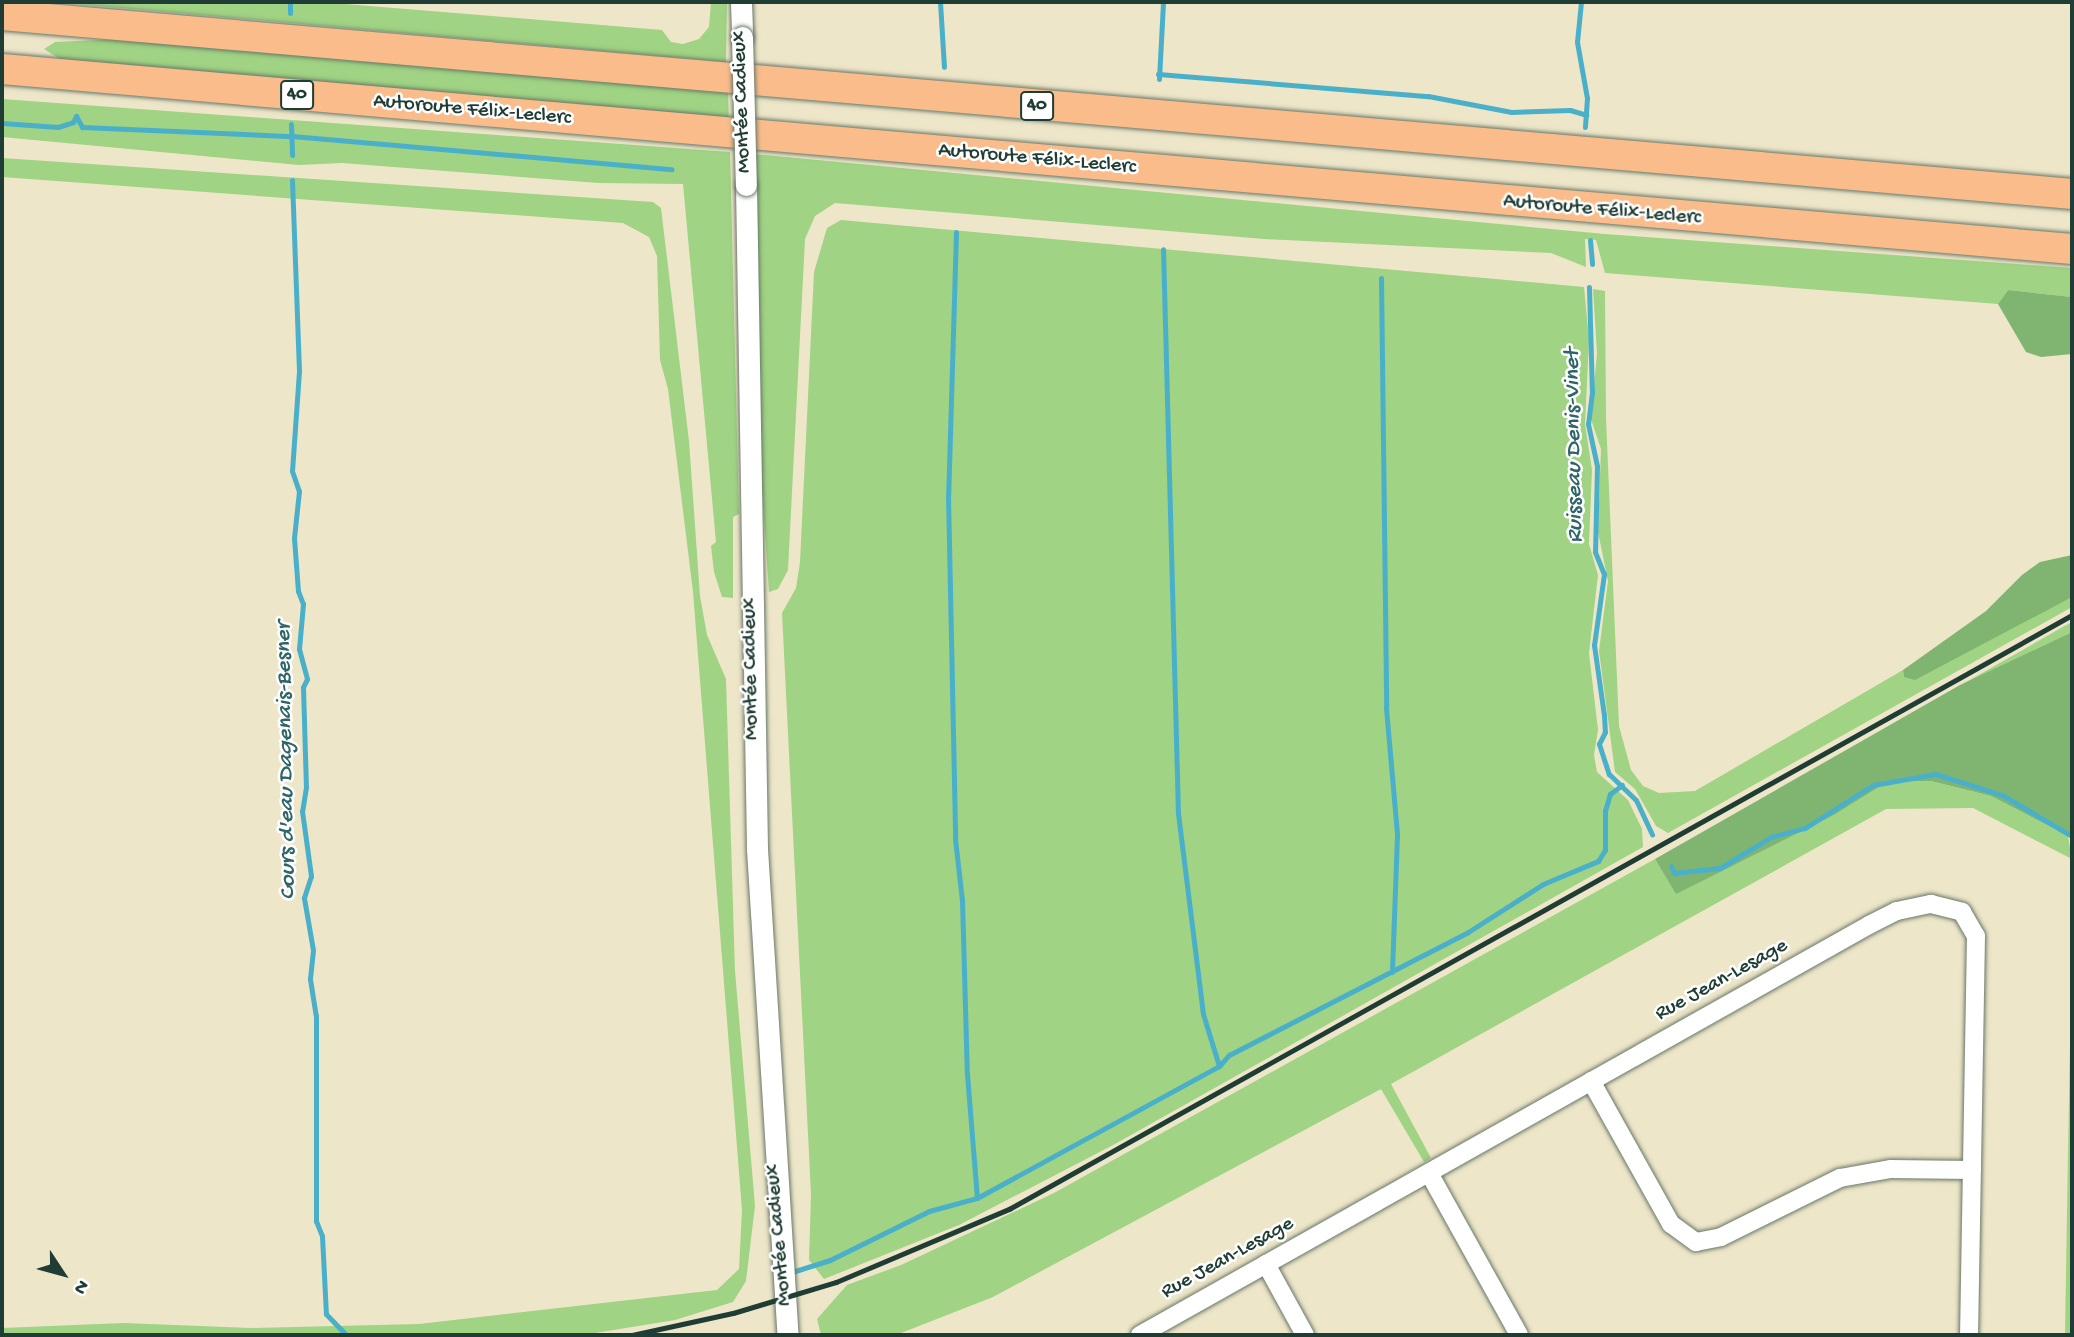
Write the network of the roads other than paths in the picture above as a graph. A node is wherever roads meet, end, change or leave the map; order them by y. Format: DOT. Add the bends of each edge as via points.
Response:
graph roads {
  1 [pos="741,2"];
  2 [pos="2,15"];
  3 [pos="9,70"];
  4 [pos="2072,194"];
  5 [pos="2072,249"];
  6 [pos="1591,1081"];
  7 [pos="1972,1170"];
  8 [pos="1429,1173"];
  9 [pos="1266,1264"];
  10 [pos="788,1335"];
  11 [pos="1140,1335"];
  12 [pos="1305,1335"];
  13 [pos="1519,1335"];
  14 [pos="1969,1335"];
  1 -- 10 [label="street, Montée Cadieux, bridge" via="757,849"];
  2 -- 4 [label="highway, 40"];
  3 -- 5 [label="highway, Autoroute Félix-Leclerc / 40"];
  6 -- 7 [label="street" via="1671,1223 1681,1235 1696,1242 1721,1237 1840,1178 1891,1170"];
  6 -- 7 [label="street, Rue Jean-Lesage" via="1884,916 1919,906 1949,906 1971,922 1976,936"];
  6 -- 8 [label="street, Rue Jean-Lesage"];
  7 -- 14 [label="street, Rue Jean-Lesage"];
  8 -- 9 [label="street, Rue Jean-Lesage"];
  8 -- 13 [label="street"];
  9 -- 11 [label="street, Rue Jean-Lesage"];
  9 -- 12 [label="street"];
}
